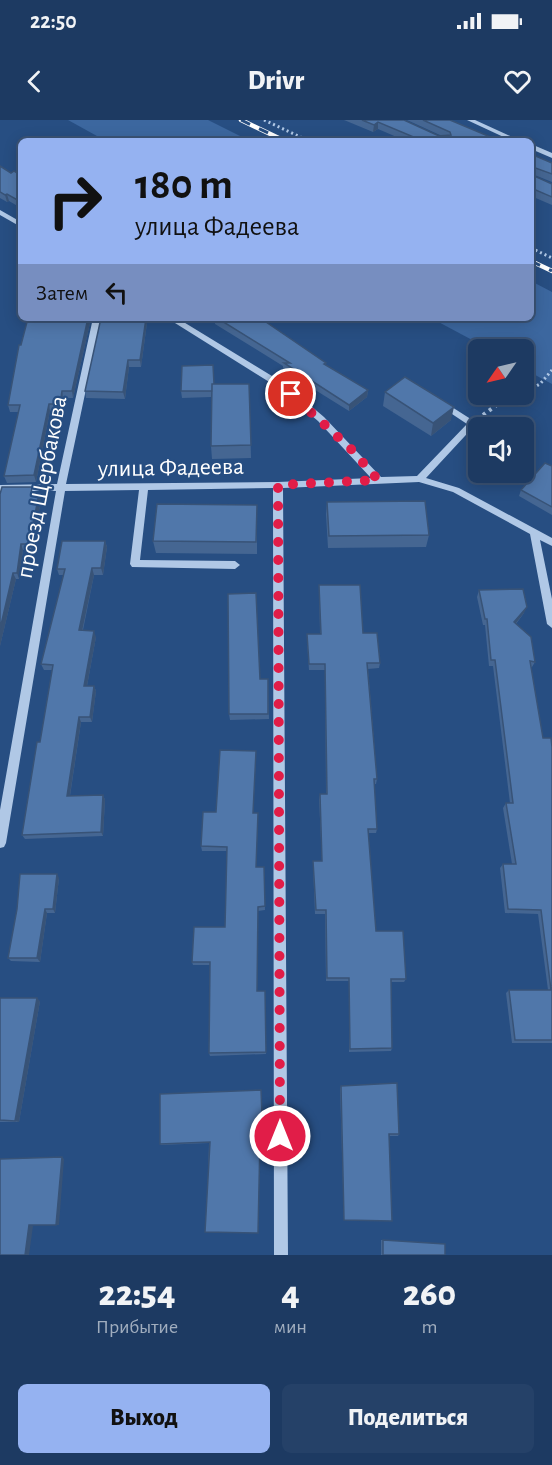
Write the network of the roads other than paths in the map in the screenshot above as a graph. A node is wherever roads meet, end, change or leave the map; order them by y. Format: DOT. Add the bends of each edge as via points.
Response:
graph roads {
  1 [pos="470,120"];
  2 [pos="511,138"];
  3 [pos="534,147"];
  4 [pos="552,156"];
  5 [pos="2,214"];
  6 [pos="18,223"];
  7 [pos="96,321"];
  8 [pos="176,321"];
  9 [pos="437,401"];
  10 [pos="419,479"];
  11 [pos="378,480"];
  12 [pos="278,485"];
  13 [pos="144,487"];
  14 [pos="61,488"];
  15 [pos="0,489"];
  16 [pos="534,532"];
  17 [pos="552,542"];
  18 [pos="234,566"];
  19 [pos="552,624"];
  20 [pos="0,843"];
  21 [pos="280,1255"];
  1 -- 2 [label="street"];
  3 -- 4 [label="street"];
  5 -- 6 [label="street"];
  7 -- 14 [label="street, проезд Щербакова"];
  8 -- 11 [label="street" via="295,397"];
  9 -- 10 [label="street" via="473,423"];
  10 -- 11 [label="street, улица Фадеева"];
  10 -- 16 [label="street, улица Фадеева" via="456,490"];
  11 -- 12 [label="street, улица Фадеева"];
  12 -- 13 [label="street, улица Фадеева"];
  12 -- 21 [label="street"];
  13 -- 14 [label="street, улица Фадеева"];
  13 -- 18 [label="street" via="135,564"];
  14 -- 15 [label="street, улица Фадеева"];
  14 -- 20 [label="street, проезд Щербакова"];
  16 -- 17 [label="street, улица Фадеева"];
  16 -- 19 [label="street"];
}
